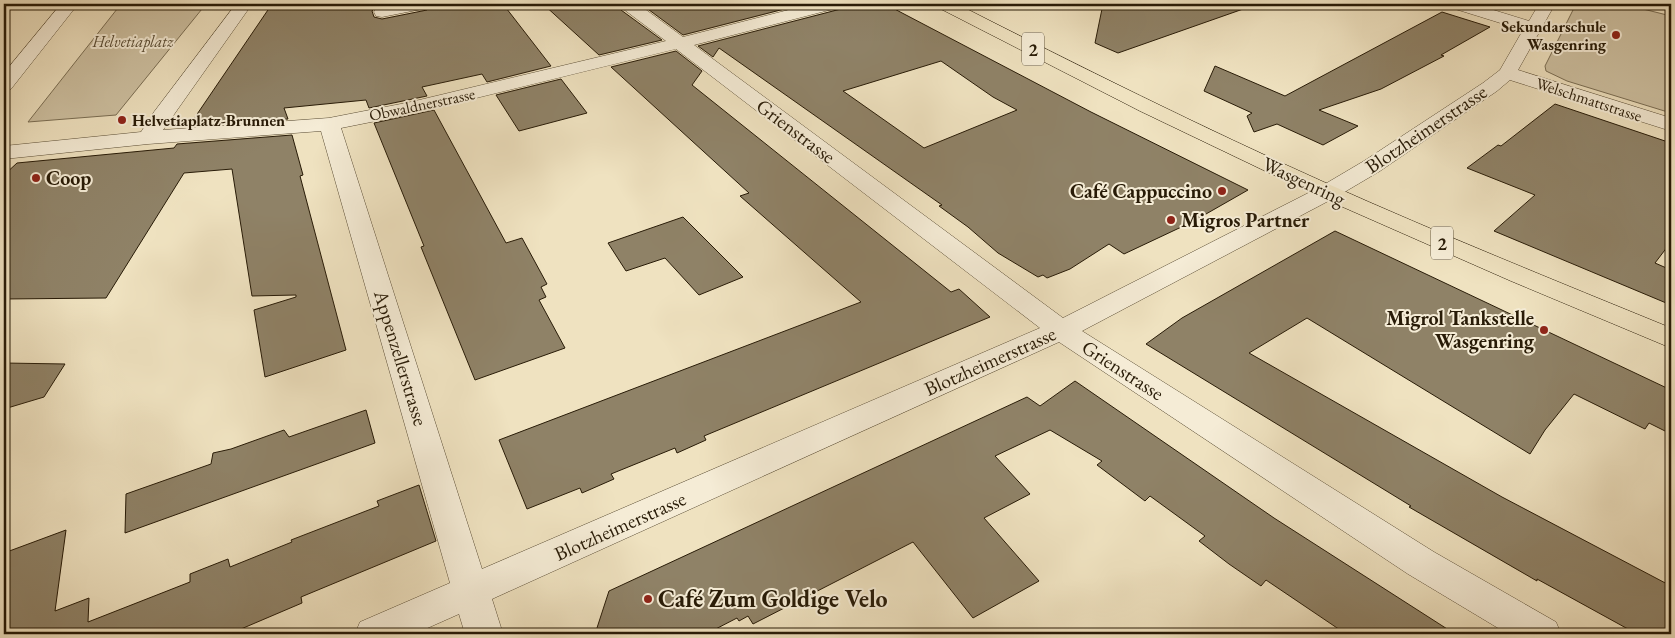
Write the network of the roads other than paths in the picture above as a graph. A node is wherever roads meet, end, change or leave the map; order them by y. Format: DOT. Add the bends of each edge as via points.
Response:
graph roads {
  1 [pos="70,4"];
  2 [pos="244,4"];
  3 [pos="421,4"];
  4 [pos="628,4"];
  5 [pos="831,4"];
  6 [pos="945,4"];
  7 [pos="1458,4"];
  8 [pos="1501,4"];
  9 [pos="1547,4"];
  10 [pos="382,12"];
  11 [pos="1533,28"];
  12 [pos="680,44"];
  13 [pos="1507,73"];
  14 [pos="4,85"];
  15 [pos="329,124"];
  16 [pos="1671,125"];
  17 [pos="148,138"];
  18 [pos="4,153"];
  19 [pos="1328,192"];
  20 [pos="1061,330"];
  21 [pos="1671,339"];
  22 [pos="473,592"];
  23 [pos="374,634"];
  24 [pos="484,634"];
  25 [pos="1542,634"];
  1 -- 14 [label="street"];
  2 -- 17 [label="street"];
  3 -- 10 [label="street"];
  4 -- 12 [label="street, Grienstrasse"];
  5 -- 12 [label="street, Obwaldnerstrasse"];
  6 -- 19 [label="main road, Wasgenring / 2" via="1154,110"];
  7 -- 11 [label="street"];
  8 -- 11 [label="street"];
  9 -- 11 [label="street, Blotzheimerstrasse"];
  11 -- 13 [label="street, Blotzheimerstrasse"];
  12 -- 15 [label="street, Obwaldnerstrasse" via="411,108"];
  12 -- 20 [label="street, Grienstrasse"];
  13 -- 16 [label="street, Welschmattstrasse"];
  13 -- 19 [label="street, Blotzheimerstrasse" via="1372,166"];
  15 -- 17 [label="street, Obwaldnerstrasse"];
  15 -- 22 [label="street, Appenzellerstrasse"];
  17 -- 18 [label="street, Obwaldnerstrasse"];
  19 -- 20 [label="street, Blotzheimerstrasse"];
  19 -- 21 [label="main road, Wasgenring / 2"];
  20 -- 22 [label="street, Blotzheimerstrasse"];
  20 -- 25 [label="street, Grienstrasse" via="1421,563"];
  22 -- 23 [label="street, Blotzheimerstrasse"];
  22 -- 24 [label="street, Appenzellerstrasse"];
}
